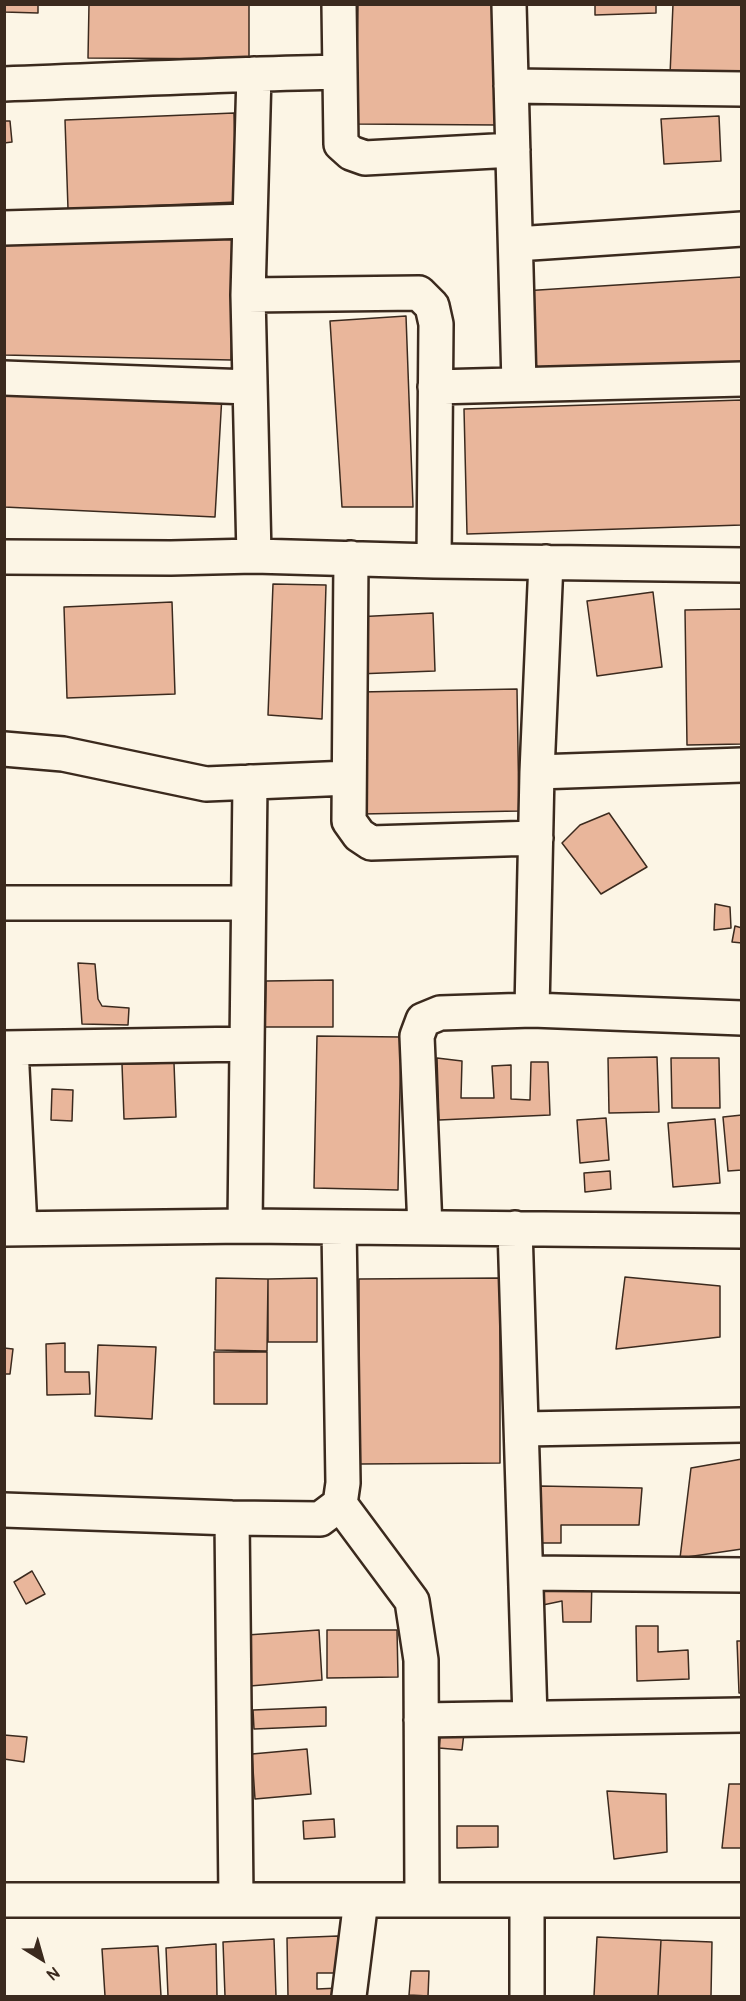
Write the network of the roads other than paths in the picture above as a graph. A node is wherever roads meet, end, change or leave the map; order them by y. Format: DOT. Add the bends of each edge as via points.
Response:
graph roads {
  1 [pos="339,4"];
  2 [pos="509,4"];
  3 [pos="340,72"];
  4 [pos="254,74"];
  5 [pos="4,84"];
  6 [pos="511,86"];
  7 [pos="741,89"];
  8 [pos="513,150"];
  9 [pos="250,221"];
  10 [pos="4,228"];
  11 [pos="741,229"];
  12 [pos="516,244"];
  13 [pos="248,295"];
  14 [pos="4,378"];
  15 [pos="741,379"];
  16 [pos="519,384"];
  17 [pos="249,387"];
  18 [pos="435,387"];
  19 [pos="254,556"];
  20 [pos="4,557"];
  21 [pos="351,558"];
  22 [pos="434,561"];
  23 [pos="546,562"];
  24 [pos="741,565"];
  25 [pos="4,749"];
  26 [pos="741,765"];
  27 [pos="537,772"];
  28 [pos="349,778"];
  29 [pos="250,782"];
  30 [pos="536,838"];
  31 [pos="4,903"];
  32 [pos="248,903"];
  33 [pos="532,1010"];
  34 [pos="741,1018"];
  35 [pos="247,1044"];
  36 [pos="8,1048"];
  37 [pos="245,1226"];
  38 [pos="339,1227"];
  39 [pos="12,1228"];
  40 [pos="425,1228"];
  41 [pos="516,1228"];
  42 [pos="741,1232"];
  43 [pos="741,1425"];
  44 [pos="523,1429"];
  45 [pos="340,1504"];
  46 [pos="4,1510"];
  47 [pos="232,1518"];
  48 [pos="527,1573"];
  49 [pos="741,1575"];
  50 [pos="741,1715"];
  51 [pos="530,1718"];
  52 [pos="421,1720"];
  53 [pos="236,1899"];
  54 [pos="422,1899"];
  55 [pos="4,1900"];
  56 [pos="361,1900"];
  57 [pos="527,1900"];
  58 [pos="741,1900"];
  59 [pos="349,1996"];
  60 [pos="527,1996"];
  1 -- 3 [label="street"];
  2 -- 6 [label="street"];
  3 -- 4 [label="street"];
  3 -- 8 [label="street" via="341,144 351,153 365,158"];
  4 -- 5 [label="street"];
  4 -- 9 [label="street"];
  6 -- 7 [label="street"];
  6 -- 8 [label="street"];
  8 -- 12 [label="street"];
  9 -- 10 [label="street"];
  9 -- 13 [label="street"];
  11 -- 12 [label="street"];
  12 -- 16 [label="street"];
  13 -- 17 [label="street"];
  13 -- 18 [label="street" via="419,292 432,306 436,324"];
  14 -- 17 [label="street"];
  15 -- 16 [label="street"];
  16 -- 18 [label="street"];
  17 -- 19 [label="street"];
  18 -- 22 [label="street"];
  19 -- 20 [label="street"];
  19 -- 21 [label="street"];
  21 -- 22 [label="street"];
  21 -- 28 [label="street"];
  22 -- 23 [label="street"];
  23 -- 24 [label="street"];
  23 -- 27 [label="street"];
  25 -- 29 [label="street" via="63,754 206,784"];
  26 -- 27 [label="street"];
  27 -- 30 [label="street"];
  28 -- 29 [label="street"];
  28 -- 30 [label="street" via="349,821 371,843"];
  29 -- 32 [label="street"];
  30 -- 33 [label="street"];
  31 -- 32 [label="street"];
  32 -- 35 [label="street"];
  33 -- 34 [label="street"];
  33 -- 40 [label="street" via="440,1013 423,1020 417,1036"];
  35 -- 36 [label="street"];
  35 -- 37 [label="street"];
  36 -- 39 [label="street"];
  37 -- 38 [label="street"];
  37 -- 39 [label="street"];
  38 -- 40 [label="street"];
  38 -- 45 [label="street" via="343,1483"];
  40 -- 41 [label="street"];
  41 -- 42 [label="street"];
  41 -- 44 [label="street"];
  43 -- 44 [label="street"];
  44 -- 48 [label="street"];
  45 -- 47 [label="street" via="320,1519"];
  45 -- 52 [label="street" via="412,1600 421,1660"];
  46 -- 47 [label="street"];
  47 -- 53 [label="street"];
  48 -- 49 [label="street"];
  48 -- 51 [label="street"];
  50 -- 51 [label="street"];
  51 -- 52 [label="street"];
  52 -- 54 [label="street"];
  53 -- 55 [label="street"];
  53 -- 56 [label="street"];
  54 -- 56 [label="street"];
  54 -- 57 [label="street"];
  56 -- 59 [label="street"];
  57 -- 58 [label="street"];
  57 -- 60 [label="street"];
}
